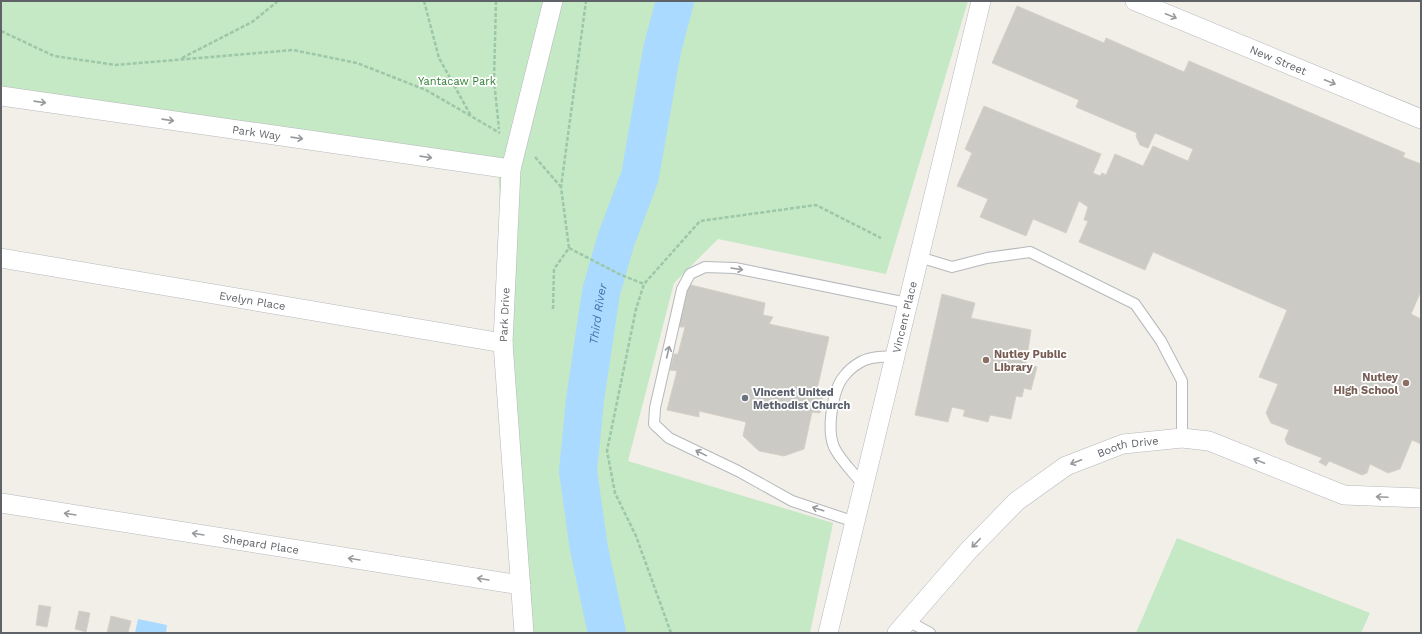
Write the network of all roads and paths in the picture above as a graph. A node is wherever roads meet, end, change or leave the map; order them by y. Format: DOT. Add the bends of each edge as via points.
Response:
graph roads {
  1 [pos="278,1"];
  2 [pos="424,1"];
  3 [pos="496,1"];
  4 [pos="553,1"];
  5 [pos="586,1"];
  6 [pos="981,1"];
  7 [pos="1135,1"];
  8 [pos="1,31"];
  9 [pos="180,59"];
  10 [pos="1,96"];
  11 [pos="471,117"];
  12 [pos="1421,119"];
  13 [pos="500,133"];
  14 [pos="518,143"];
  15 [pos="511,169"];
  16 [pos="561,187"];
  17 [pos="881,238"];
  18 [pos="569,248"];
  19 [pos="919,257"];
  20 [pos="1,258"];
  21 [pos="644,284"];
  22 [pos="908,303"];
  23 [pos="553,309"];
  24 [pos="503,343"];
  25 [pos="895,356"];
  26 [pos="1182,438"];
  27 [pos="864,485"];
  28 [pos="1421,498"];
  29 [pos="1,503"];
  30 [pos="855,522"];
  31 [pos="521,585"];
  32 [pos="903,627"];
  33 [pos="524,633"];
  34 [pos="671,633"];
  35 [pos="828,633"];
  36 [pos="930,633"];
  1 -- 9 [label="path" via="252,22"];
  2 -- 11 [label="path" via="439,58"];
  3 -- 13 [label="path" via="494,80"];
  4 -- 14 [label="street, Park Drive"];
  5 -- 16 [label="path"];
  6 -- 19 [label="street, Vincent Place"];
  7 -- 12 [label="street, New Street, one-way"];
  8 -- 9 [label="path" via="54,56 116,65"];
  9 -- 11 [label="path" via="293,50 357,63 426,90"];
  10 -- 15 [label="street, Park Way, one-way"];
  11 -- 13 [label="path"];
  13 -- 14 [label="path"];
  14 -- 15 [label="street, Park Drive"];
  14 -- 16 [label="path" via="529,150"];
  15 -- 24 [label="street, Park Drive"];
  16 -- 18 [label="path"];
  17 -- 21 [label="path" via="816,205 700,221"];
  18 -- 21 [label="path"];
  18 -- 23 [label="path" via="554,269"];
  19 -- 22 [label="street, Vincent Place"];
  19 -- 26 [label="lane" via="952,267 986,258 1030,252 1135,304 1161,341 1182,381"];
  20 -- 24 [label="street, Evelyn Place"];
  21 -- 34 [label="path" via="636,309 607,451 615,493 636,536"];
  22 -- 25 [label="street, Vincent Place"];
  30 -- 22 [label="lane, one-way" via="792,501 738,471 669,438 654,424 655,408 682,289 690,274 705,266 735,268"];
  24 -- 31 [label="street, Park Drive"];
  25 -- 27 [label="street, Vincent Place"];
  25 -- 27 [label="lane" via="873,357 860,362 844,375 836,390 830,431 834,448"];
  28 -- 26 [label="street, Booth Drive, one-way" via="1344,495 1209,441"];
  26 -- 32 [label="street, Booth Drive, one-way" via="1123,444 1066,466 1017,501"];
  27 -- 30 [label="street, Vincent Place"];
  31 -- 29 [label="street, Shepard Place, one-way"];
  30 -- 35 [label="street, Vincent Place"];
  31 -- 33 [label="street, Park Drive"];
  32 -- 36 [label="lane"];
}
